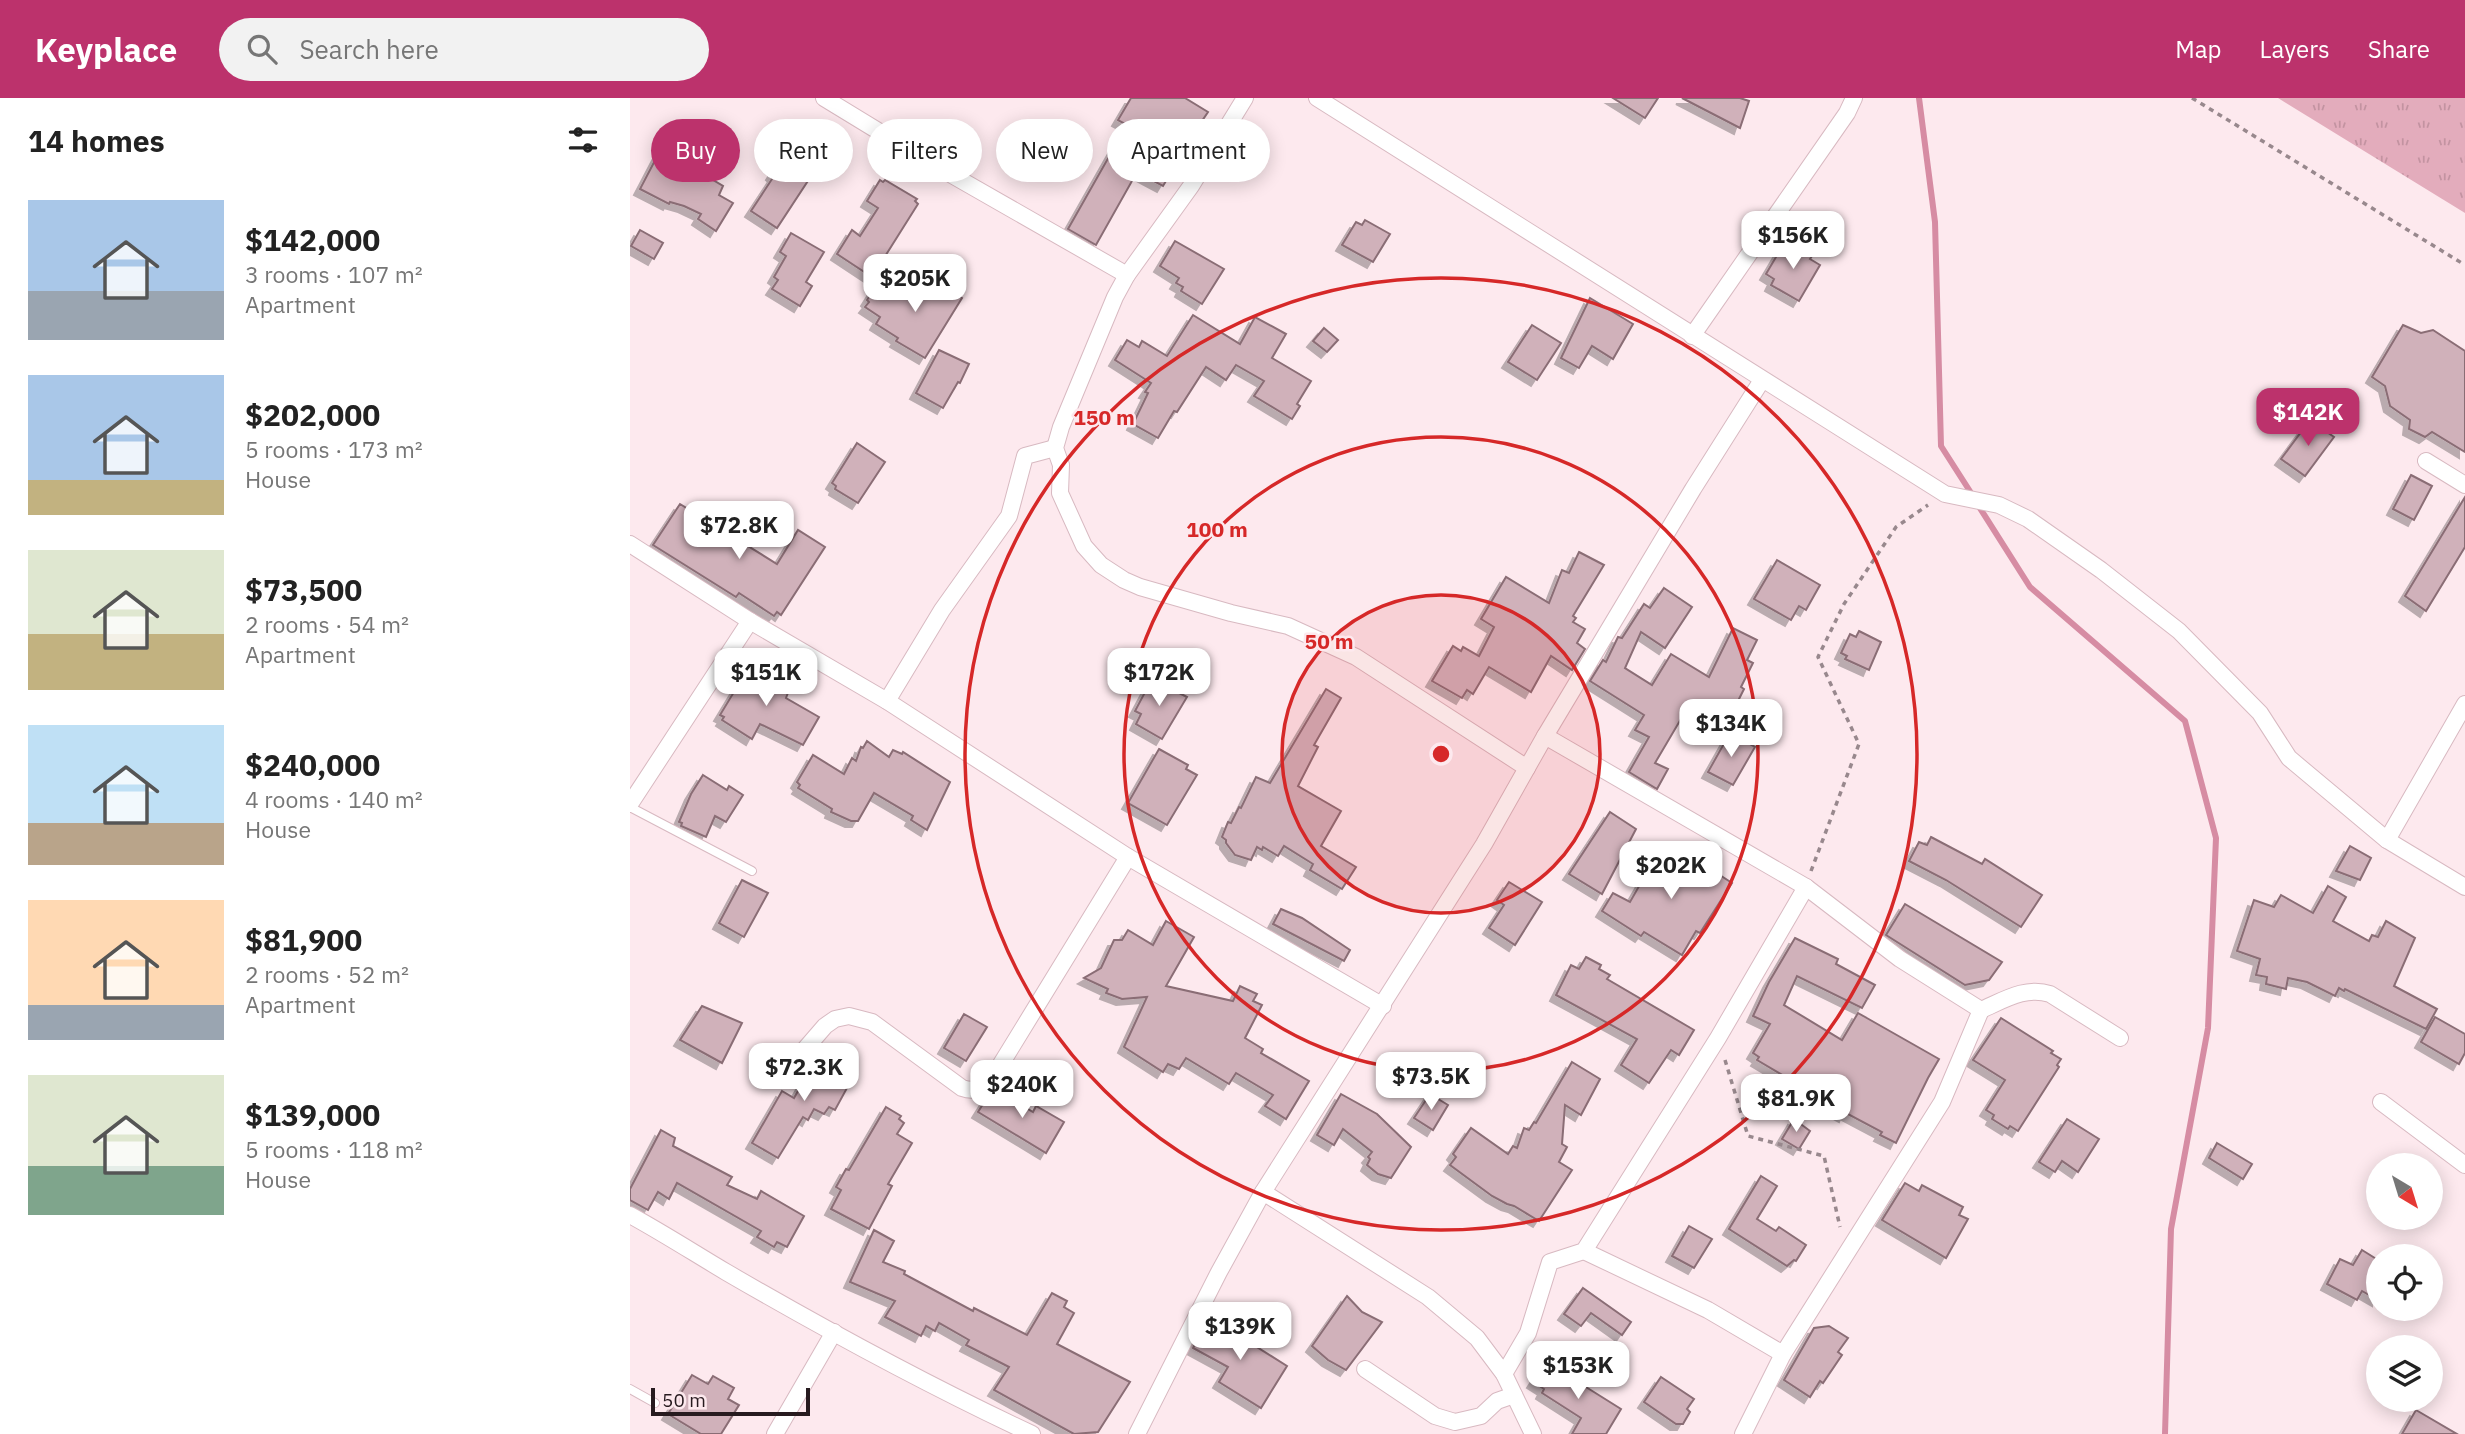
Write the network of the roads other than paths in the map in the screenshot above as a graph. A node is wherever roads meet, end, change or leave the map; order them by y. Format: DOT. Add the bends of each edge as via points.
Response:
graph roads {
  1 [pos="824,98"];
  2 [pos="1245,98"];
  3 [pos="1317,98"];
  4 [pos="1854,98"];
  5 [pos="1128,275"];
  6 [pos="1692,336"];
  7 [pos="1762,380"];
  8 [pos="1055,448"];
  9 [pos="2426,461"];
  10 [pos="2465,485"];
  11 [pos="630,544"];
  12 [pos="750,621"];
  13 [pos="887,701"];
  14 [pos="2465,704"];
  15 [pos="1545,736"];
  16 [pos="1528,768"];
  17 [pos="630,805"];
  18 [pos="2386,840"];
  19 [pos="1128,857"];
  20 [pos="752,871"];
  21 [pos="1806,887"];
  22 [pos="2465,887"];
  23 [pos="1383,1006"];
  24 [pos="1981,1010"];
  25 [pos="2120,1038"];
  26 [pos="793,1063"];
  27 [pos="2381,1101"];
  28 [pos="2465,1164"];
  29 [pos="1263,1192"];
  30 [pos="630,1215"];
  31 [pos="1584,1251"];
  32 [pos="834,1332"];
  33 [pos="1783,1354"];
  34 [pos="1365,1369"];
  35 [pos="1504,1374"];
  36 [pos="630,1390"];
  37 [pos="1514,1395"];
  38 [pos="655,1403"];
  39 [pos="775,1434"];
  40 [pos="1032,1434"];
  41 [pos="1137,1434"];
  42 [pos="1533,1434"];
  43 [pos="1743,1434"];
  1 -- 5 [label="street"];
  2 -- 5 [label="street"];
  3 -- 6 [label="street"];
  4 -- 6 [label="street"];
  5 -- 8 [label="street"];
  6 -- 7 [label="street"];
  7 -- 15 [label="street"];
  7 -- 18 [label="street" via="1945,494 1999,505 2068,545 2179,631 2260,713 2289,758"];
  8 -- 13 [label="street" via="1025,456 1009,516 942,610"];
  8 -- 16 [label="street" via="1061,465 1060,493 1084,546 1101,565 1140,587 1288,626 1356,657"];
  9 -- 10 [label="street"];
  11 -- 12 [label="street"];
  12 -- 13 [label="street"];
  12 -- 17 [label="street"];
  13 -- 19 [label="street"];
  14 -- 18 [label="street"];
  15 -- 16 [label="street"];
  15 -- 21 [label="street"];
  16 -- 23 [label="street"];
  17 -- 20 [label="lane"];
  18 -- 22 [label="street"];
  19 -- 23 [label="street"];
  19 -- 26 [label="street" via="990,1082 981,1088 962,1088 872,1022 849,1016 825,1026"];
  21 -- 24 [label="street" via="1900,959"];
  21 -- 31 [label="street"];
  23 -- 29 [label="street"];
  24 -- 25 [label="street" via="2038,989"];
  24 -- 33 [label="street" via="1942,1102"];
  27 -- 28 [label="street"];
  29 -- 35 [label="street" via="1428,1297 1477,1338"];
  29 -- 41 [label="street"];
  30 -- 32 [label="street"];
  31 -- 33 [label="street" via="1708,1310"];
  31 -- 35 [label="street" via="1550,1262 1528,1333"];
  32 -- 39 [label="street"];
  32 -- 40 [label="street" via="945,1394"];
  33 -- 43 [label="street"];
  34 -- 37 [label="street" via="1435,1416 1455,1422 1481,1416 1497,1401"];
  35 -- 37 [label="street"];
  36 -- 38 [label="lane"];
  37 -- 42 [label="street"];
}
